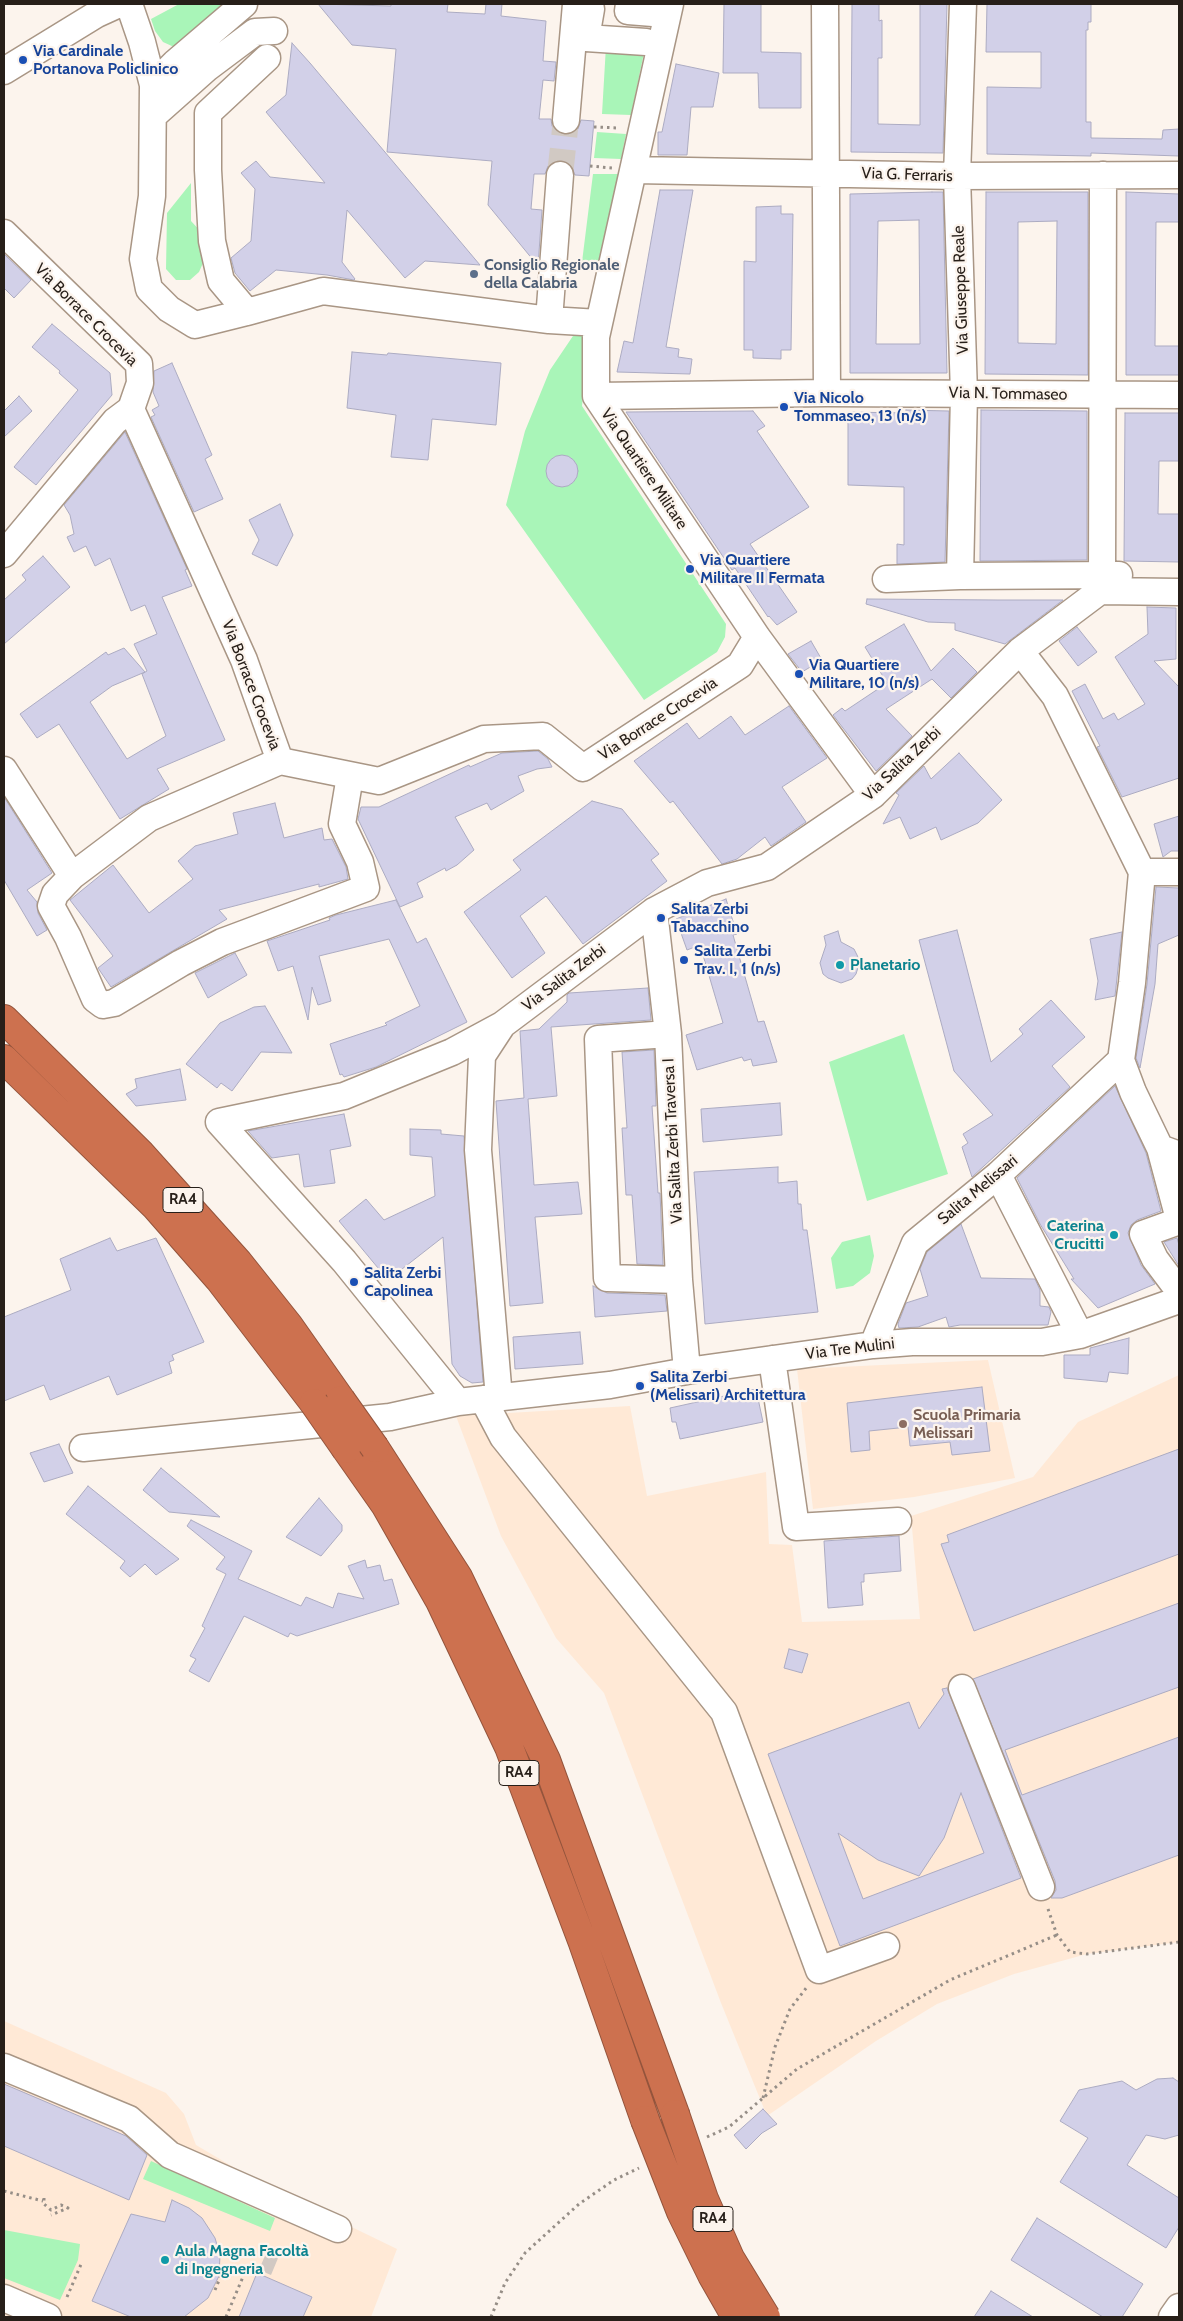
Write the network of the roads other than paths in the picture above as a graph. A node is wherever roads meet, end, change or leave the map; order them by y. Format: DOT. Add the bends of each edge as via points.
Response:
graph roads {
  1 [pos="129,4"];
  2 [pos="244,4"];
  3 [pos="629,4"];
  4 [pos="825,4"];
  5 [pos="963,4"];
  6 [pos="584,6"];
  7 [pos="103,7"];
  8 [pos="661,9"];
  9 [pos="274,31"];
  10 [pos="646,42"];
  11 [pos="267,58"];
  12 [pos="4,70"];
  13 [pos="153,85"];
  14 [pos="153,116"];
  15 [pos="566,120"];
  16 [pos="627,169"];
  17 [pos="825,172"];
  18 [pos="560,175"];
  19 [pos="1103,175"];
  20 [pos="1179,175"];
  21 [pos="957,176"];
  22 [pos="4,233"];
  23 [pos="247,312"];
  24 [pos="549,320"];
  25 [pos="599,323"];
  26 [pos="827,393"];
  27 [pos="964,394"];
  28 [pos="1103,395"];
  29 [pos="1179,395"];
  30 [pos="596,396"];
  31 [pos="131,409"];
  32 [pos="4,554"];
  33 [pos="1102,575"];
  34 [pos="960,576"];
  35 [pos="1179,576"];
  36 [pos="886,579"];
  37 [pos="1179,592"];
  38 [pos="757,637"];
  39 [pos="1020,651"];
  40 [pos="280,761"];
  41 [pos="4,770"];
  42 [pos="350,776"];
  43 [pos="873,795"];
  44 [pos="1142,872"];
  45 [pos="1179,872"];
  46 [pos="72,876"];
  47 [pos="654,911"];
  48 [pos="4,1019"];
  49 [pos="502,1025"];
  50 [pos="668,1034"];
  51 [pos="4,1059"];
  52 [pos="1121,1060"];
  53 [pos="1170,1152"];
  54 [pos="998,1175"];
  55 [pos="1179,1220"];
  56 [pos="679,1280"];
  57 [pos="1179,1291"];
  58 [pos="1179,1300"];
  59 [pos="1080,1335"];
  60 [pos="873,1345"];
  61 [pos="772,1359"];
  62 [pos="687,1371"];
  63 [pos="480,1400"];
  64 [pos="327,1401"];
  65 [pos="83,1448"];
  66 [pos="898,1521"];
  67 [pos="962,1688"];
  68 [pos="1041,1887"];
  69 [pos="886,1946"];
  70 [pos="4,2067"];
  71 [pos="338,2229"];
  72 [pos="4,2298"];
  73 [pos="1179,2307"];
  74 [pos="48,2317"];
  75 [pos="736,2317"];
  76 [pos="766,2317"];
  77 [pos="1172,2317"];
  1 -- 13 [label="street"];
  2 -- 13 [label="street"];
  3 -- 8 [label="street" via="628,11"];
  4 -- 17 [label="street"];
  5 -- 21 [label="street, Via Giuseppe Reale"];
  6 -- 10 [label="street" via="586,38"];
  6 -- 15 [label="street"];
  7 -- 12 [label="street"];
  8 -- 16 [label="street, Via Quartiere Militare"];
  9 -- 14 [label="street" via="255,32 207,68"];
  11 -- 23 [label="street" via="208,114 212,241 221,281"];
  13 -- 14 [label="street"];
  14 -- 23 [label="street" via="152,196 143,259 149,289 169,308 195,325"];
  16 -- 17 [label="street, Via G. Ferraris"];
  16 -- 25 [label="street, Via Quartiere Militare"];
  17 -- 21 [label="street, Via G. Ferraris"];
  17 -- 26 [label="street"];
  18 -- 24 [label="street"];
  19 -- 20 [label="street, Via G. Ferraris"];
  19 -- 21 [label="street, Via G. Ferraris"];
  19 -- 28 [label="street"];
  21 -- 27 [label="street, Via Giuseppe Reale"];
  22 -- 31 [label="street, Via Borrace Crocevia" via="139,364 140,382"];
  23 -- 24 [label="street" via="323,291"];
  24 -- 25 [label="street"];
  25 -- 30 [label="street, Via Quartiere Militare"];
  26 -- 27 [label="street, Via N. Tommaseo"];
  26 -- 30 [label="street, Via N. Tommaseo"];
  27 -- 28 [label="street, Via N. Tommaseo"];
  27 -- 34 [label="street, Via Giuseppe Reale"];
  28 -- 29 [label="street, Via N. Tommaseo"];
  28 -- 33 [label="street"];
  30 -- 38 [label="street, Via Quartiere Militare"];
  31 -- 32 [label="street" via="114,421"];
  31 -- 40 [label="street, Via Borrace Crocevia" via="244,660"];
  33 -- 34 [label="street"];
  33 -- 35 [label="street"];
  34 -- 36 [label="street"];
  37 -- 39 [label="street, Via Salita Zerbi" via="1100,591"];
  38 -- 42 [label="street, Via Borrace Crocevia" via="740,665 583,768 543,736 484,739 379,782"];
  38 -- 43 [label="street, Via Quartiere Militare"];
  39 -- 43 [label="street, Via Salita Zerbi"];
  39 -- 44 [label="street" via="1055,696"];
  40 -- 42 [label="street, Via Borrace Crocevia"];
  40 -- 46 [label="street" via="149,818"];
  41 -- 46 [label="street"];
  42 -- 46 [label="street" via="342,824 360,862 366,888 222,942 114,1003 103,1005 95,998 51,906 55,894"];
  43 -- 47 [label="street, Via Salita Zerbi" via="767,867 708,883"];
  44 -- 45 [label="street"];
  44 -- 52 [label="street"];
  47 -- 49 [label="street, Via Salita Zerbi"];
  47 -- 50 [label="street, Via Salita Zerbi Traversa I"];
  48 -- 64 [label="highway, RA4" via="141,1154 238,1262 289,1326"];
  49 -- 63 [label="street" via="482,1056 478,1150"];
  49 -- 63 [label="street, Via Salita Zerbi" via="452,1052 344,1096 219,1122 344,1262"];
  50 -- 56 [label="street, Via Salita Zerbi Traversa I"];
  50 -- 56 [label="street" via="598,1039 607,1278"];
  51 -- 64 [label="highway, RA4" via="156,1207"];
  52 -- 53 [label="street" via="1133,1092"];
  52 -- 54 [label="street, Salita Melissari"];
  53 -- 55 [label="street"];
  54 -- 59 [label="street"];
  54 -- 60 [label="street, Salita Melissari" via="915,1243"];
  55 -- 57 [label="street" via="1143,1234 1155,1259"];
  56 -- 62 [label="street, Via Salita Zerbi Traversa I"];
  58 -- 59 [label="street, Via Tre Mulini"];
  59 -- 60 [label="street, Via Tre Mulini" via="1042,1342"];
  60 -- 61 [label="street, Via Tre Mulini"];
  61 -- 62 [label="street, Via Tre Mulini"];
  61 -- 66 [label="street" via="796,1527"];
  62 -- 63 [label="street, Via Tre Mulini" via="610,1385"];
  63 -- 65 [label="street, Via Tre Mulini" via="390,1417"];
  63 -- 69 [label="street" via="503,1437 724,1712 819,1970"];
  64 -- 75 [label="highway, RA4, bridge" via="346,1449 386,1506 440,1601 509,1747 681,2212"];
  64 -- 76 [label="highway, RA4, bridge" via="375,1448 458,1577 546,1760 704,2199 730,2258"];
  67 -- 68 [label="street"];
  70 -- 71 [label="street" via="129,2119 170,2155"];
  72 -- 74 [label="street"];
  73 -- 77 [label="street"];
}
